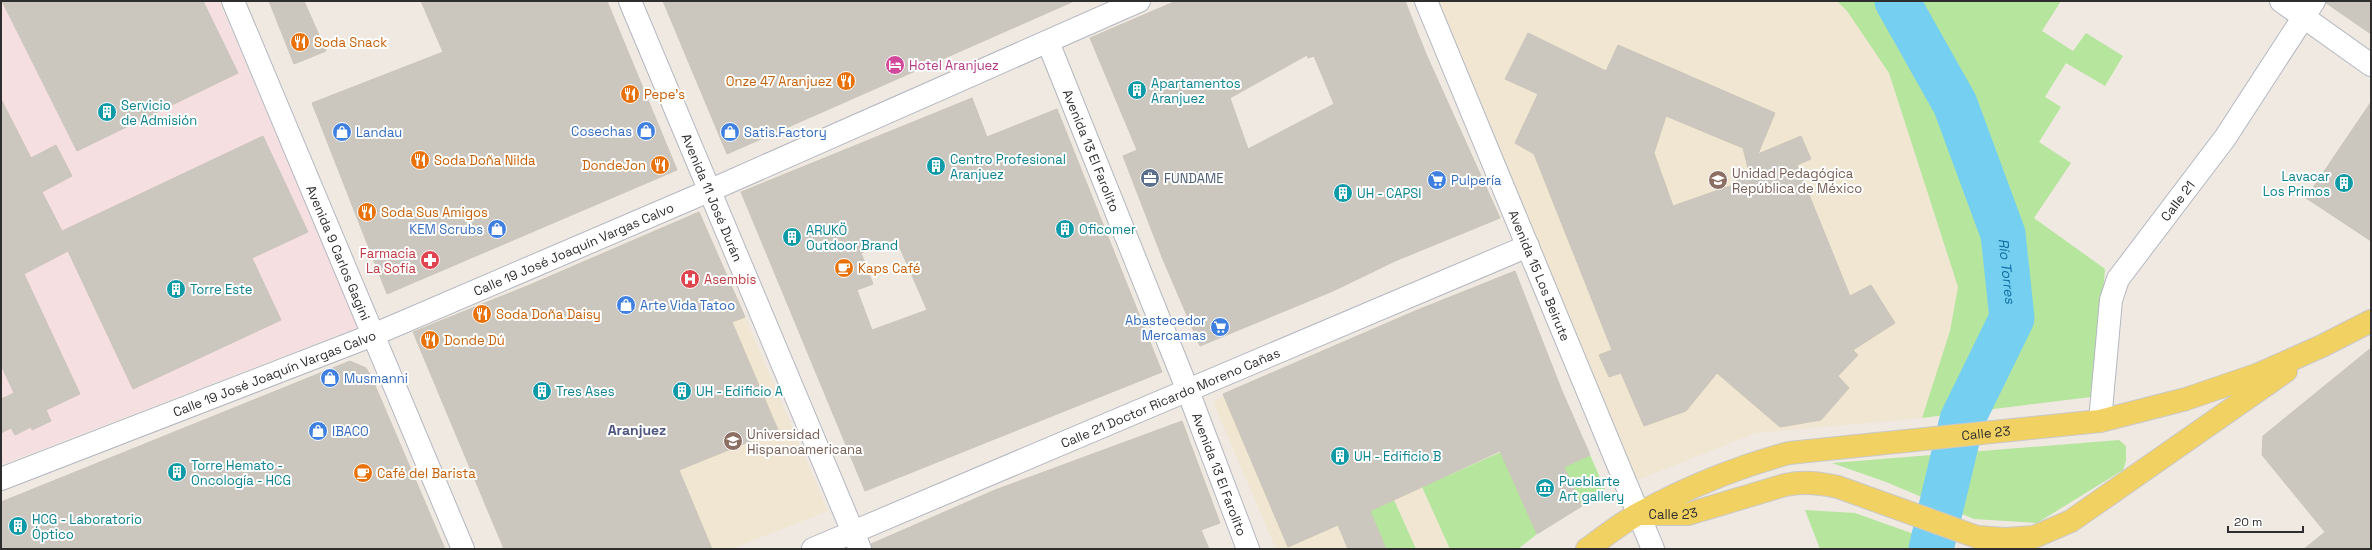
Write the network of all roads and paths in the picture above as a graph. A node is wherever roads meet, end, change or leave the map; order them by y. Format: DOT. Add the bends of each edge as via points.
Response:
graph roads {
  1 [pos="233,1"];
  2 [pos="630,1"];
  3 [pos="1138,1"];
  4 [pos="1426,1"];
  5 [pos="2282,1"];
  6 [pos="2308,9"];
  7 [pos="1048,42"];
  8 [pos="2371,65"];
  9 [pos="711,190"];
  10 [pos="1528,246"];
  11 [pos="2371,321"];
  12 [pos="373,335"];
  13 [pos="2322,346"];
  14 [pos="1188,392"];
  15 [pos="2097,421"];
  16 [pos="1,479"];
  17 [pos="1638,514"];
  18 [pos="857,541"];
  19 [pos="463,549"];
  20 [pos="813,549"];
  21 [pos="1248,549"];
  22 [pos="1587,549"];
  23 [pos="1653,549"];
  1 -- 12 [label="street, Avenida 9 Carlos Gagini"];
  2 -- 9 [label="street, Avenida 11 José Durán"];
  3 -- 7 [label="street, Calle 19 José Joaquín Vargas Calvo"];
  4 -- 10 [label="street, Avenida 15 Los Beirute"];
  5 -- 6 [label="street"];
  6 -- 8 [label="street"];
  6 -- 15 [label="street, Calle 21" via="2226,138 2118,279 2111,300"];
  7 -- 9 [label="street, Calle 19 José Joaquín Vargas Calvo"];
  7 -- 14 [label="street, Avenida 13 El Farolito"];
  9 -- 12 [label="street, Calle 19 José Joaquín Vargas Calvo"];
  9 -- 18 [label="street, Avenida 11 José Durán"];
  10 -- 14 [label="street, Calle 21 Doctor Ricardo Moreno Cañas"];
  10 -- 17 [label="street, Avenida 15 Los Beirute"];
  11 -- 13 [label="main road, Calle 23"];
  12 -- 16 [label="street, Calle 19 José Joaquín Vargas Calvo"];
  12 -- 19 [label="street, Avenida 9 Carlos Gagini"];
  13 -- 15 [label="main road, Calle 23" via="2259,374 2186,399"];
  13 -- 17 [label="main road, Calle 23" via="2162,460 2071,521 2034,536 2005,539 1977,537 1818,482 1799,482 1688,514"];
  14 -- 18 [label="street, Calle 21 Doctor Ricardo Moreno Cañas"];
  14 -- 21 [label="street, Avenida 13 El Farolito"];
  15 -- 17 [label="main road, Calle 23" via="1789,453 1745,465 1706,480"];
  17 -- 22 [label="main road"];
  17 -- 23 [label="street, Avenida 15 Los Beirute"];
  18 -- 20 [label="street, Calle 21 Doctor Ricardo Moreno Cañas"];
}
